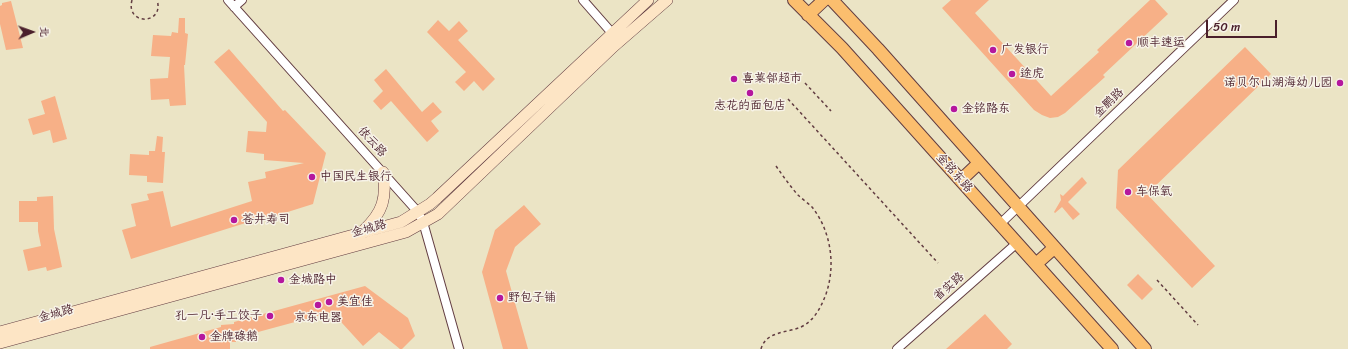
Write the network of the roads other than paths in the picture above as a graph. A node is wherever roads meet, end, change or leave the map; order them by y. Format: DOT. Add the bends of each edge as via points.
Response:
graph roads {
  1 [pos="228,0"];
  2 [pos="242,0"];
  3 [pos="583,0"];
  4 [pos="648,0"];
  5 [pos="668,0"];
  6 [pos="794,0"];
  7 [pos="824,0"];
  8 [pos="832,0"];
  9 [pos="1234,0"];
  10 [pos="234,7"];
  11 [pos="808,15"];
  12 [pos="612,33"];
  13 [pos="979,163"];
  14 [pos="383,172"];
  15 [pos="961,180"];
  16 [pos="1018,207"];
  17 [pos="418,212"];
  18 [pos="424,222"];
  19 [pos="1000,224"];
  20 [pos="362,232"];
  21 [pos="1017,243"];
  22 [pos="1054,248"];
  23 [pos="1036,264"];
  24 [pos="0,332"];
  25 [pos="0,343"];
  26 [pos="459,349"];
  27 [pos="897,349"];
  28 [pos="1112,349"];
  29 [pos="1145,349"];
  1 -- 10 [label="street, 依云路"];
  2 -- 10 [label="street"];
  3 -- 12 [label="street"];
  4 -- 12 [label="street, 金城路"];
  5 -- 18 [label="street, 金城路" via="614,46 438,214"];
  6 -- 11 [label="main road, 金铭东路"];
  7 -- 11 [label="main road"];
  8 -- 13 [label="main road"];
  9 -- 16 [label="street, 金鹏路"];
  10 -- 14 [label="street, 依云路"];
  11 -- 15 [label="main road, 金铭东路" via="842,48"];
  12 -- 17 [label="street, 金城路" via="437,198"];
  13 -- 15 [label="main road"];
  13 -- 16 [label="main road"];
  14 -- 17 [label="street, 依云路"];
  14 -- 20 [label="street" via="383,203 373,222"];
  15 -- 19 [label="main road, 金铭东路"];
  16 -- 19 [label="street, 金鹏路"];
  16 -- 22 [label="main road"];
  17 -- 18 [label="street, 依云路"];
  17 -- 20 [label="street, 金城路" via="401,222"];
  18 -- 25 [label="street, 金城路" via="406,232"];
  18 -- 26 [label="street, 依云路"];
  19 -- 21 [label="main road, 金铭东路"];
  20 -- 24 [label="street, 金城路"];
  21 -- 23 [label="main road, 金铭东路"];
  21 -- 27 [label="street, 省实路"];
  22 -- 23 [label="main road"];
  22 -- 29 [label="main road"];
  23 -- 28 [label="main road, 金铭东路"];
}
